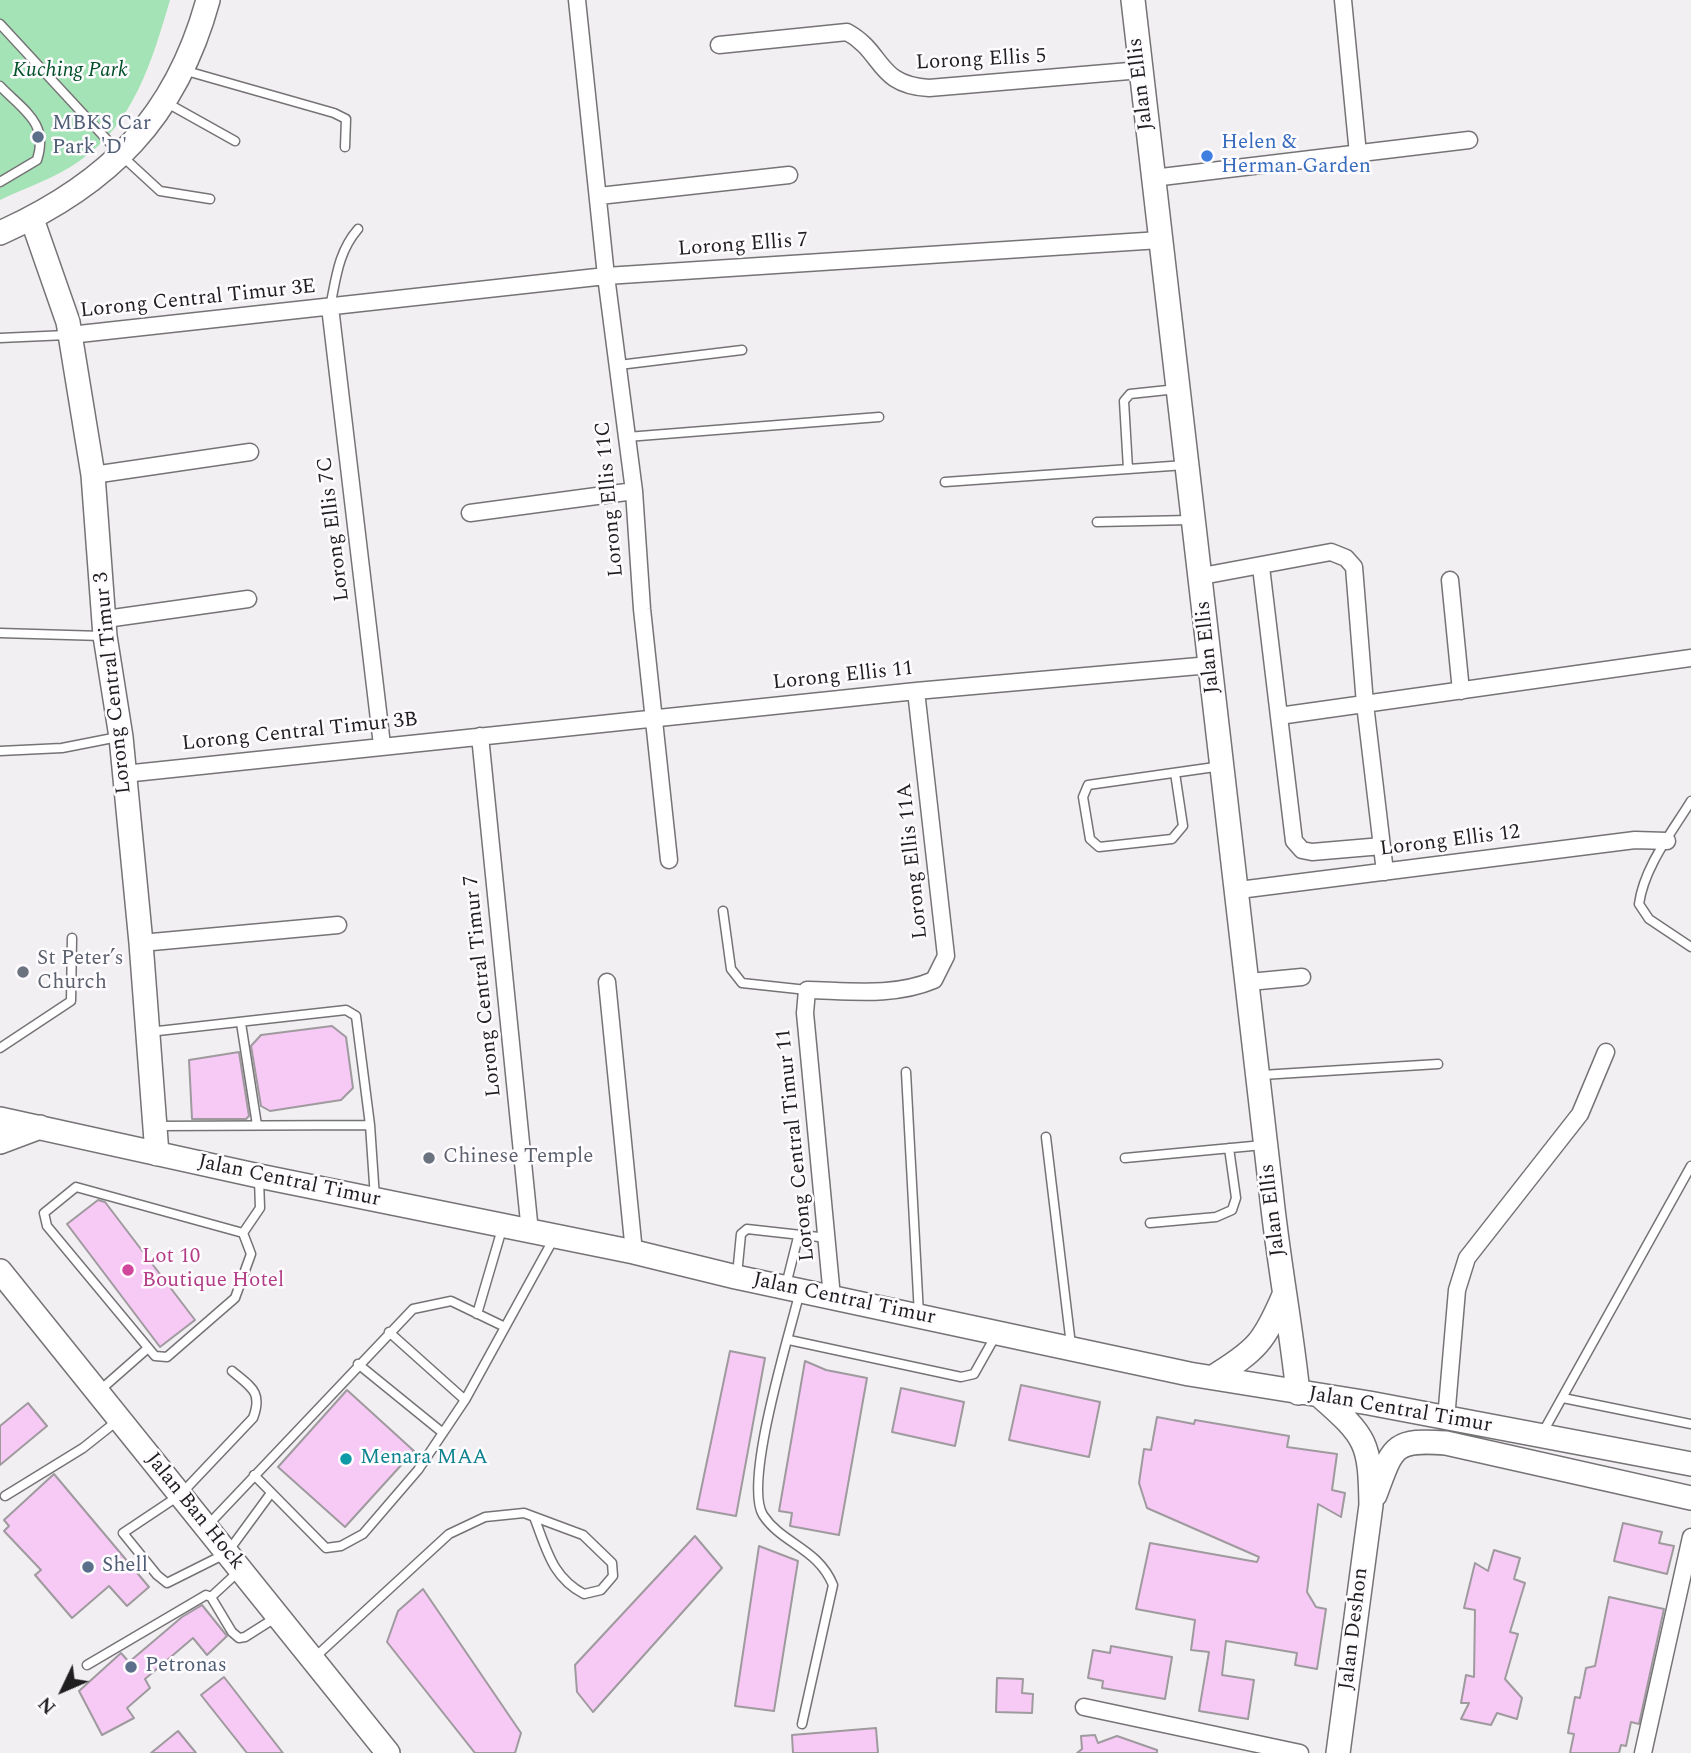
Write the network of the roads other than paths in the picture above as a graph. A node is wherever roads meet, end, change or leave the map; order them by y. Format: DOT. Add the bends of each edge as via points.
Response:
graph roads {
  1 [pos="208,0"];
  2 [pos="577,0"];
  3 [pos="1134,0"];
  4 [pos="1343,0"];
  5 [pos="1,28"];
  6 [pos="719,45"];
  7 [pos="180,70"];
  8 [pos="1141,70"];
  9 [pos="0,86"];
  10 [pos="164,102"];
  11 [pos="1469,140"];
  12 [pos="235,141"];
  13 [pos="345,148"];
  14 [pos="1358,154"];
  15 [pos="122,156"];
  16 [pos="789,175"];
  17 [pos="1153,178"];
  18 [pos="0,182"];
  19 [pos="599,196"];
  20 [pos="210,199"];
  21 [pos="32,219"];
  22 [pos="358,229"];
  23 [pos="0,233"];
  24 [pos="1160,240"];
  25 [pos="606,276"];
  26 [pos="330,307"];
  27 [pos="70,335"];
  28 [pos="0,338"];
  29 [pos="742,350"];
  30 [pos="619,365"];
  31 [pos="1177,388"];
  32 [pos="879,417"];
  33 [pos="627,437"];
  34 [pos="250,452"];
  35 [pos="1185,465"];
  36 [pos="1128,469"];
  37 [pos="93,475"];
  38 [pos="946,482"];
  39 [pos="634,491"];
  40 [pos="470,513"];
  41 [pos="1193,520"];
  42 [pos="1097,522"];
  43 [pos="1261,567"];
  44 [pos="1202,576"];
  45 [pos="1450,580"];
  46 [pos="248,599"];
  47 [pos="105,628"];
  48 [pos="0,633"];
  49 [pos="1691,658"];
  50 [pos="1210,665"];
  51 [pos="916,691"];
  52 [pos="1461,691"];
  53 [pos="1364,705"];
  54 [pos="1279,716"];
  55 [pos="653,718"];
  56 [pos="480,736"];
  57 [pos="121,737"];
  58 [pos="382,746"];
  59 [pos="0,751"];
  60 [pos="1224,766"];
  61 [pos="1175,773"];
  62 [pos="124,774"];
  63 [pos="1691,801"];
  64 [pos="1667,841"];
  65 [pos="1381,846"];
  66 [pos="668,860"];
  67 [pos="1385,872"];
  68 [pos="1239,890"];
  69 [pos="723,911"];
  70 [pos="338,925"];
  71 [pos="72,938"];
  72 [pos="141,943"];
  73 [pos="1691,947"];
  74 [pos="1302,977"];
  75 [pos="607,982"];
  76 [pos="1249,982"];
  77 [pos="807,990"];
  78 [pos="241,1023"];
  79 [pos="149,1032"];
  80 [pos="0,1048"];
  81 [pos="1606,1052"];
  82 [pos="1438,1064"];
  83 [pos="906,1072"];
  84 [pos="1259,1075"];
  85 [pos="0,1119"];
  86 [pos="257,1125"];
  87 [pos="370,1125"];
  88 [pos="42,1126"];
  89 [pos="155,1126"];
  90 [pos="1046,1137"];
  91 [pos="0,1142"];
  92 [pos="1266,1144"];
  93 [pos="1229,1148"];
  94 [pos="157,1154"];
  95 [pos="1125,1158"];
  96 [pos="1691,1166"];
  97 [pos="259,1176"];
  98 [pos="375,1200"];
  99 [pos="1150,1223"];
  100 [pos="503,1226"];
  101 [pos="530,1232"];
  102 [pos="243,1233"];
  103 [pos="554,1237"];
  104 [pos="798,1237"];
  105 [pos="828,1238"];
  106 [pos="634,1252"];
  107 [pos="0,1271"];
  108 [pos="736,1278"];
  109 [pos="792,1289"];
  110 [pos="1285,1293"];
  111 [pos="832,1297"];
  112 [pos="477,1314"];
  113 [pos="919,1315"];
  114 [pos="505,1327"];
  115 [pos="389,1332"];
  116 [pos="998,1333"];
  117 [pos="789,1340"];
  118 [pos="148,1348"];
  119 [pos="1072,1348"];
  120 [pos="358,1364"];
  121 [pos="232,1371"];
  122 [pos="1213,1377"];
  123 [pos="97,1392"];
  124 [pos="1309,1395"];
  125 [pos="1563,1398"];
  126 [pos="465,1400"];
  127 [pos="1446,1419"];
  128 [pos="120,1420"];
  129 [pos="1691,1424"];
  130 [pos="443,1433"];
  131 [pos="1541,1437"];
  132 [pos="1691,1464"];
  133 [pos="254,1475"];
  134 [pos="271,1493"];
  135 [pos="180,1494"];
  136 [pos="5,1496"];
  137 [pos="1691,1498"];
  138 [pos="1371,1505"];
  139 [pos="534,1517"];
  140 [pos="206,1528"];
  141 [pos="1691,1537"];
  142 [pos="234,1561"];
  143 [pos="211,1597"];
  144 [pos="277,1616"];
  145 [pos="313,1660"];
  146 [pos="87,1665"];
  147 [pos="1084,1707"];
  148 [pos="802,1724"];
  149 [pos="388,1753"];
  150 [pos="1300,1753"];
  151 [pos="1338,1753"];
  152 [pos="1643,1753"];
  1 -- 7 [label="main road" via="198,36"];
  2 -- 19 [label="street, Lorong Ellis 11C"];
  3 -- 8 [label="main road, Jalan Ellis"];
  4 -- 14 [label="street"];
  5 -- 15 [label="lane"];
  6 -- 8 [label="street, Lorong Ellis 5" via="847,32 859,39 893,79 907,87"];
  7 -- 10 [label="main road"];
  7 -- 13 [label="lane" via="334,113 346,120"];
  8 -- 17 [label="main road, Jalan Ellis"];
  9 -- 18 [label="lane" via="40,128 42,143 37,160"];
  10 -- 12 [label="lane"];
  10 -- 15 [label="main road"];
  11 -- 14 [label="street"];
  14 -- 17 [label="street"];
  15 -- 20 [label="lane" via="160,191"];
  15 -- 21 [label="main road" via="82,189"];
  16 -- 19 [label="street"];
  17 -- 24 [label="main road, Jalan Ellis"];
  19 -- 25 [label="street, Lorong Ellis 11C"];
  21 -- 23 [label="main road"];
  21 -- 27 [label="main road, Lorong Central Timur 3"];
  22 -- 26 [label="lane" via="339,259"];
  24 -- 25 [label="street, Lorong Ellis 7"];
  24 -- 31 [label="main road, Jalan Ellis"];
  25 -- 26 [label="street, Lorong Ellis 7"];
  25 -- 30 [label="street, Lorong Ellis 11C"];
  26 -- 27 [label="street, Lorong Central Timur 3E"];
  26 -- 58 [label="street, Lorong Ellis 7C"];
  27 -- 28 [label="lane"];
  27 -- 37 [label="main road, Lorong Central Timur 3"];
  29 -- 30 [label="lane"];
  30 -- 33 [label="street, Lorong Ellis 11C"];
  31 -- 35 [label="main road, Jalan Ellis"];
  31 -- 36 [label="lane" via="1130,394 1124,401"];
  32 -- 33 [label="lane"];
  33 -- 39 [label="street, Lorong Ellis 11C"];
  34 -- 37 [label="street"];
  35 -- 36 [label="lane"];
  35 -- 41 [label="main road, Jalan Ellis"];
  36 -- 38 [label="lane"];
  37 -- 47 [label="main road, Lorong Central Timur 3"];
  39 -- 40 [label="street"];
  39 -- 55 [label="street, Lorong Ellis 11C"];
  41 -- 42 [label="lane"];
  41 -- 44 [label="main road, Jalan Ellis"];
  43 -- 44 [label="street"];
  43 -- 53 [label="street" via="1331,552 1354,567"];
  43 -- 54 [label="street"];
  44 -- 50 [label="main road, Jalan Ellis"];
  45 -- 52 [label="street"];
  46 -- 47 [label="street"];
  47 -- 48 [label="lane"];
  47 -- 57 [label="main road, Lorong Central Timur 3"];
  49 -- 52 [label="street"];
  50 -- 51 [label="street, Lorong Ellis 11"];
  50 -- 60 [label="main road, Jalan Ellis"];
  51 -- 55 [label="street, Lorong Ellis 11"];
  51 -- 77 [label="street, Lorong Ellis 11A" via="946,956 934,979 916,987 891,992"];
  52 -- 53 [label="street"];
  53 -- 54 [label="street"];
  53 -- 65 [label="street"];
  54 -- 65 [label="street" via="1294,841 1302,850 1312,852"];
  55 -- 56 [label="street, Lorong Ellis 11"];
  55 -- 66 [label="street, Lorong Ellis 11C"];
  56 -- 58 [label="street, Lorong Central Timur 3B"];
  56 -- 101 [label="street, Lorong Central Timur 7"];
  57 -- 59 [label="lane" via="62,748"];
  57 -- 62 [label="main road, Lorong Central Timur 3"];
  58 -- 62 [label="street, Lorong Central Timur 3B"];
  60 -- 61 [label="lane"];
  60 -- 68 [label="main road, Jalan Ellis"];
  61 -- 61 [label="lane" via="1182,826 1172,839 1099,847 1090,839 1083,797 1088,785"];
  62 -- 72 [label="main road, Lorong Central Timur 3"];
  63 -- 64 [label="lane"];
  64 -- 67 [label="street, Lorong Ellis 12" via="1635,840"];
  64 -- 73 [label="lane" via="1641,889 1639,904 1649,919"];
  65 -- 67 [label="street"];
  67 -- 68 [label="street, Lorong Ellis 12"];
  68 -- 76 [label="main road, Jalan Ellis"];
  69 -- 77 [label="lane" via="731,969 742,983"];
  70 -- 72 [label="street"];
  71 -- 80 [label="lane" via="71,1001"];
  72 -- 79 [label="main road, Lorong Central Timur 3"];
  74 -- 76 [label="street"];
  75 -- 106 [label="street"];
  76 -- 84 [label="main road, Jalan Ellis"];
  77 -- 105 [label="street, Lorong Central Timur 11" via="805,1013"];
  78 -- 79 [label="lane"];
  78 -- 86 [label="lane"];
  78 -- 87 [label="lane" via="346,1010 356,1016"];
  79 -- 89 [label="main road, Lorong Central Timur 3"];
  81 -- 127 [label="street" via="1580,1114 1467,1258 1457,1290"];
  82 -- 84 [label="lane"];
  83 -- 113 [label="lane"];
  84 -- 92 [label="main road, Jalan Ellis"];
  85 -- 88 [label="main road, Jalan Central Timur"];
  86 -- 87 [label="lane"];
  86 -- 89 [label="lane"];
  87 -- 98 [label="lane"];
  88 -- 91 [label="main road"];
  88 -- 94 [label="main road, Jalan Central Timur"];
  89 -- 94 [label="main road, Lorong Central Timur 3"];
  90 -- 119 [label="lane"];
  92 -- 93 [label="lane"];
  92 -- 110 [label="main road, Jalan Ellis"];
  93 -- 95 [label="lane"];
  93 -- 99 [label="lane" via="1236,1198 1232,1210 1216,1217"];
  94 -- 97 [label="main road, Jalan Central Timur"];
  96 -- 125 [label="lane"];
  97 -- 98 [label="main road, Jalan Central Timur"];
  97 -- 102 [label="lane" via="260,1208"];
  98 -- 100 [label="main road, Jalan Central Timur"];
  100 -- 101 [label="main road, Jalan Central Timur"];
  100 -- 112 [label="lane"];
  101 -- 103 [label="main road, Jalan Central Timur"];
  102 -- 118 [label="lane" via="251,1254 235,1298 167,1357 155,1356"];
  102 -- 118 [label="lane" via="83,1187 70,1190 44,1213 47,1226"];
  103 -- 106 [label="main road, Jalan Central Timur"];
  103 -- 114 [label="lane"];
  104 -- 105 [label="lane"];
  104 -- 108 [label="lane" via="747,1229 741,1234"];
  104 -- 109 [label="lane"];
  105 -- 111 [label="street, Lorong Central Timur 11"];
  106 -- 108 [label="main road, Jalan Central Timur"];
  107 -- 123 [label="main road, Jalan Ban Hock"];
  108 -- 109 [label="main road, Jalan Central Timur"];
  109 -- 111 [label="main road, Jalan Central Timur"];
  109 -- 117 [label="lane"];
  110 -- 122 [label="main road" via="1267,1335 1248,1356"];
  110 -- 124 [label="main road, Jalan Ellis"];
  111 -- 113 [label="main road, Jalan Central Timur"];
  112 -- 114 [label="lane"];
  112 -- 115 [label="lane" via="451,1301 413,1309"];
  113 -- 116 [label="main road, Jalan Central Timur"];
  114 -- 126 [label="lane"];
  115 -- 120 [label="lane"];
  115 -- 126 [label="lane"];
  116 -- 117 [label="lane" via="974,1374 961,1377"];
  116 -- 119 [label="main road, Jalan Central Timur"];
  117 -- 148 [label="lane" via="762,1446 757,1501 764,1516 826,1567 833,1585"];
  118 -- 123 [label="lane"];
  119 -- 122 [label="main road, Jalan Central Timur"];
  120 -- 130 [label="lane"];
  120 -- 133 [label="lane"];
  121 -- 135 [label="lane" via="253,1389 258,1403 253,1418"];
  122 -- 124 [label="main road, Jalan Central Timur"];
  123 -- 128 [label="main road, Jalan Ban Hock"];
  124 -- 127 [label="main road, Jalan Central Timur"];
  124 -- 138 [label="main road" via="1351,1426 1369,1453"];
  125 -- 129 [label="lane"];
  125 -- 131 [label="lane"];
  126 -- 130 [label="lane"];
  127 -- 131 [label="main road, Jalan Central Timur"];
  128 -- 135 [label="main road, Jalan Ban Hock"];
  128 -- 136 [label="lane"];
  130 -- 134 [label="lane" via="363,1534 341,1546 326,1548"];
  131 -- 132 [label="main road, Jalan Central Timur"];
  133 -- 134 [label="lane"];
  133 -- 140 [label="lane"];
  134 -- 142 [label="lane"];
  135 -- 140 [label="main road, Jalan Ban Hock"];
  135 -- 142 [label="lane" via="127,1529 123,1533 126,1540 167,1583"];
  137 -- 138 [label="main road, Jalan Central Timur" via="1446,1443 1412,1441 1392,1452"];
  138 -- 151 [label="main road, Jalan Deshon"];
  139 -- 139 [label="lane" via="583,1535 612,1563 614,1576 601,1590 584,1594 568,1586 552,1567"];
  139 -- 145 [label="lane" via="524,1513 485,1517 449,1534"];
  140 -- 142 [label="main road, Jalan Ban Hock"];
  141 -- 152 [label="street"];
  142 -- 143 [label="lane"];
  142 -- 144 [label="main road, Jalan Ban Hock"];
  143 -- 144 [label="lane" via="239,1638"];
  143 -- 146 [label="lane" via="206,1595"];
  144 -- 145 [label="main road, Jalan Ban Hock"];
  145 -- 149 [label="main road, Jalan Ban Hock"];
  147 -- 150 [label="street"];
}
